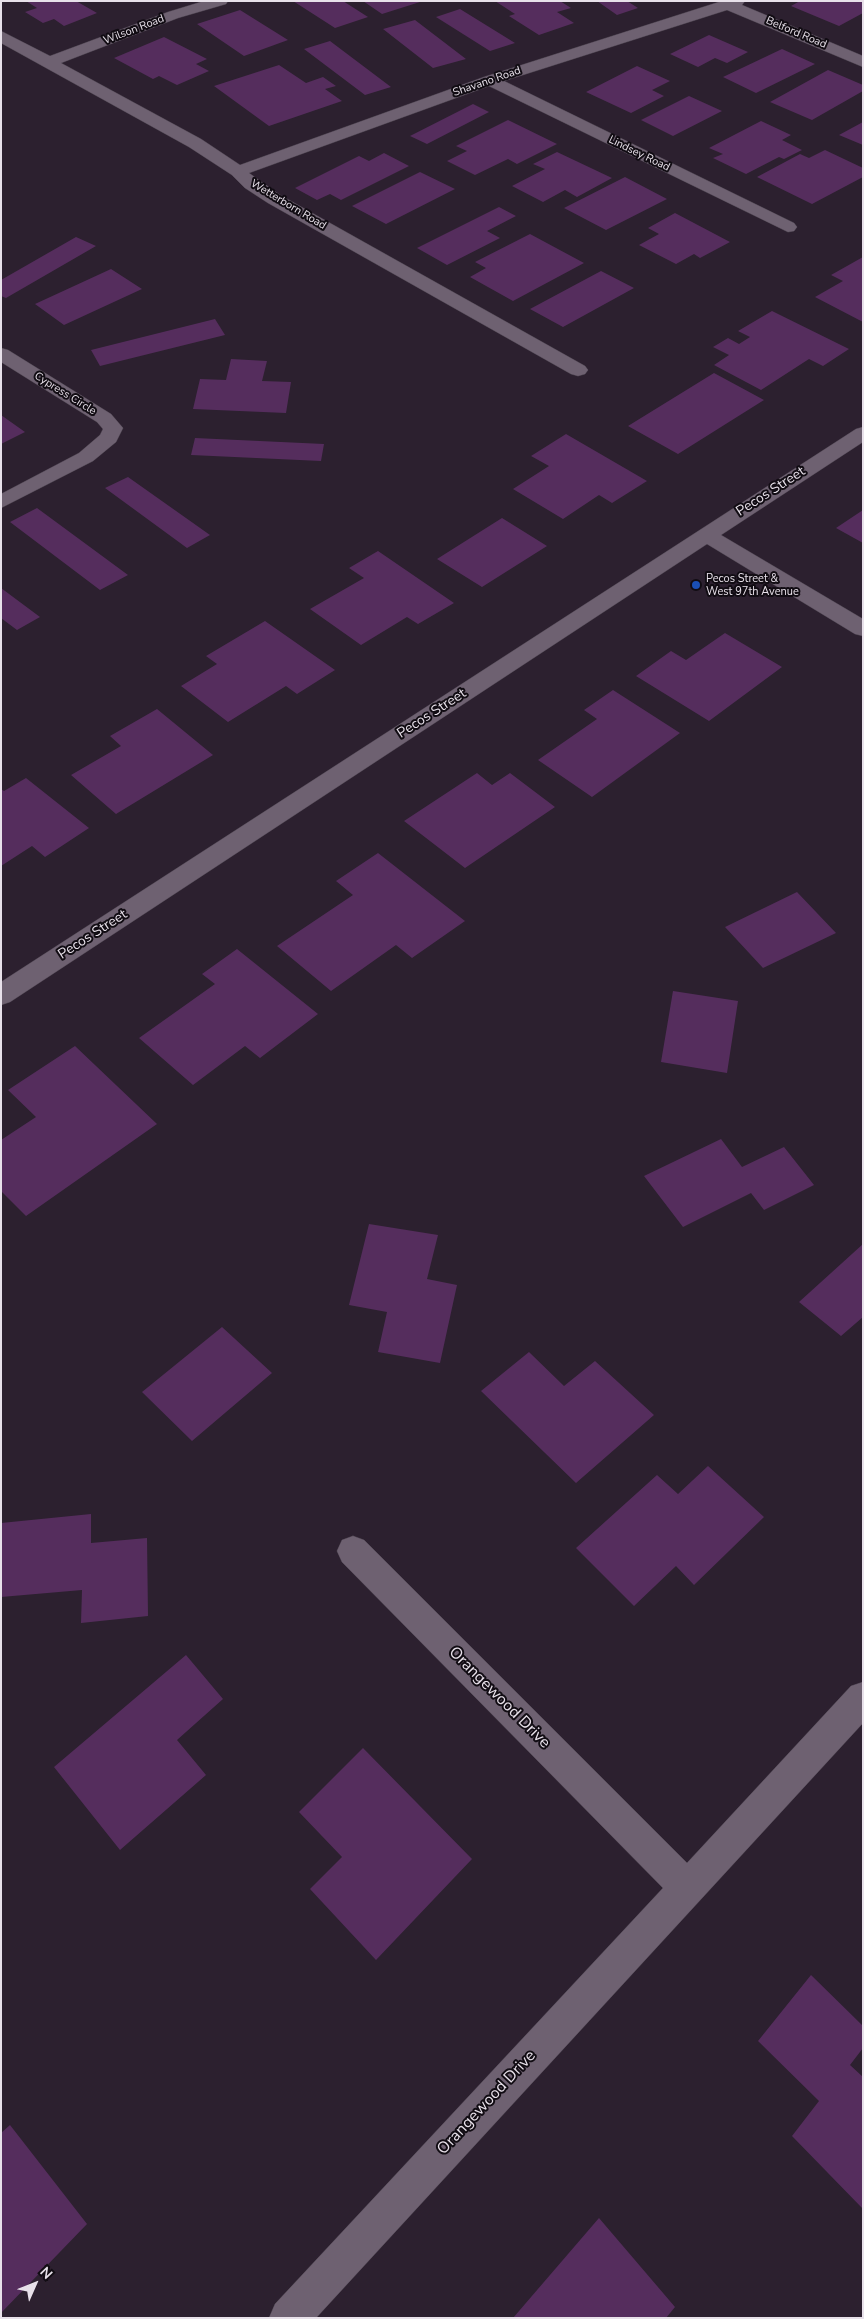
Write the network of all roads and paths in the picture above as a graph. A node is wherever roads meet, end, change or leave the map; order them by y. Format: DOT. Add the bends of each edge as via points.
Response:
graph roads {
  1 [pos="221,1"];
  2 [pos="734,3"];
  3 [pos="1,36"];
  4 [pos="49,62"];
  5 [pos="863,62"];
  6 [pos="490,80"];
  7 [pos="238,171"];
  8 [pos="788,227"];
  9 [pos="1,354"];
  10 [pos="578,370"];
  11 [pos="863,432"];
  12 [pos="1,502"];
  13 [pos="706,535"];
  14 [pos="863,629"];
  15 [pos="1,995"];
  16 [pos="353,1551"];
  17 [pos="863,1698"];
  18 [pos="686,1887"];
  19 [pos="289,2318"];
  1 -- 4 [label="street, Wilson Road" via="173,15"];
  2 -- 5 [label="street, Belford Road"];
  2 -- 6 [label="street, Shavano Road"];
  3 -- 4 [label="street, Wetterborn Road"];
  4 -- 7 [label="street, Wetterborn Road" via="195,143"];
  6 -- 7 [label="street, Shavano Road"];
  6 -- 8 [label="street, Lindsey Road"];
  7 -- 10 [label="street, Wetterborn Road" via="274,199"];
  9 -- 12 [label="street, Cypress Circle" via="104,418 113,428 109,438 86,457"];
  11 -- 13 [label="street, Pecos Street"];
  13 -- 14 [label="street"];
  13 -- 15 [label="street, Pecos Street"];
  16 -- 18 [label="street, Orangewood Drive"];
  17 -- 18 [label="street, Orangewood Drive"];
  18 -- 19 [label="street, Orangewood Drive"];
}
